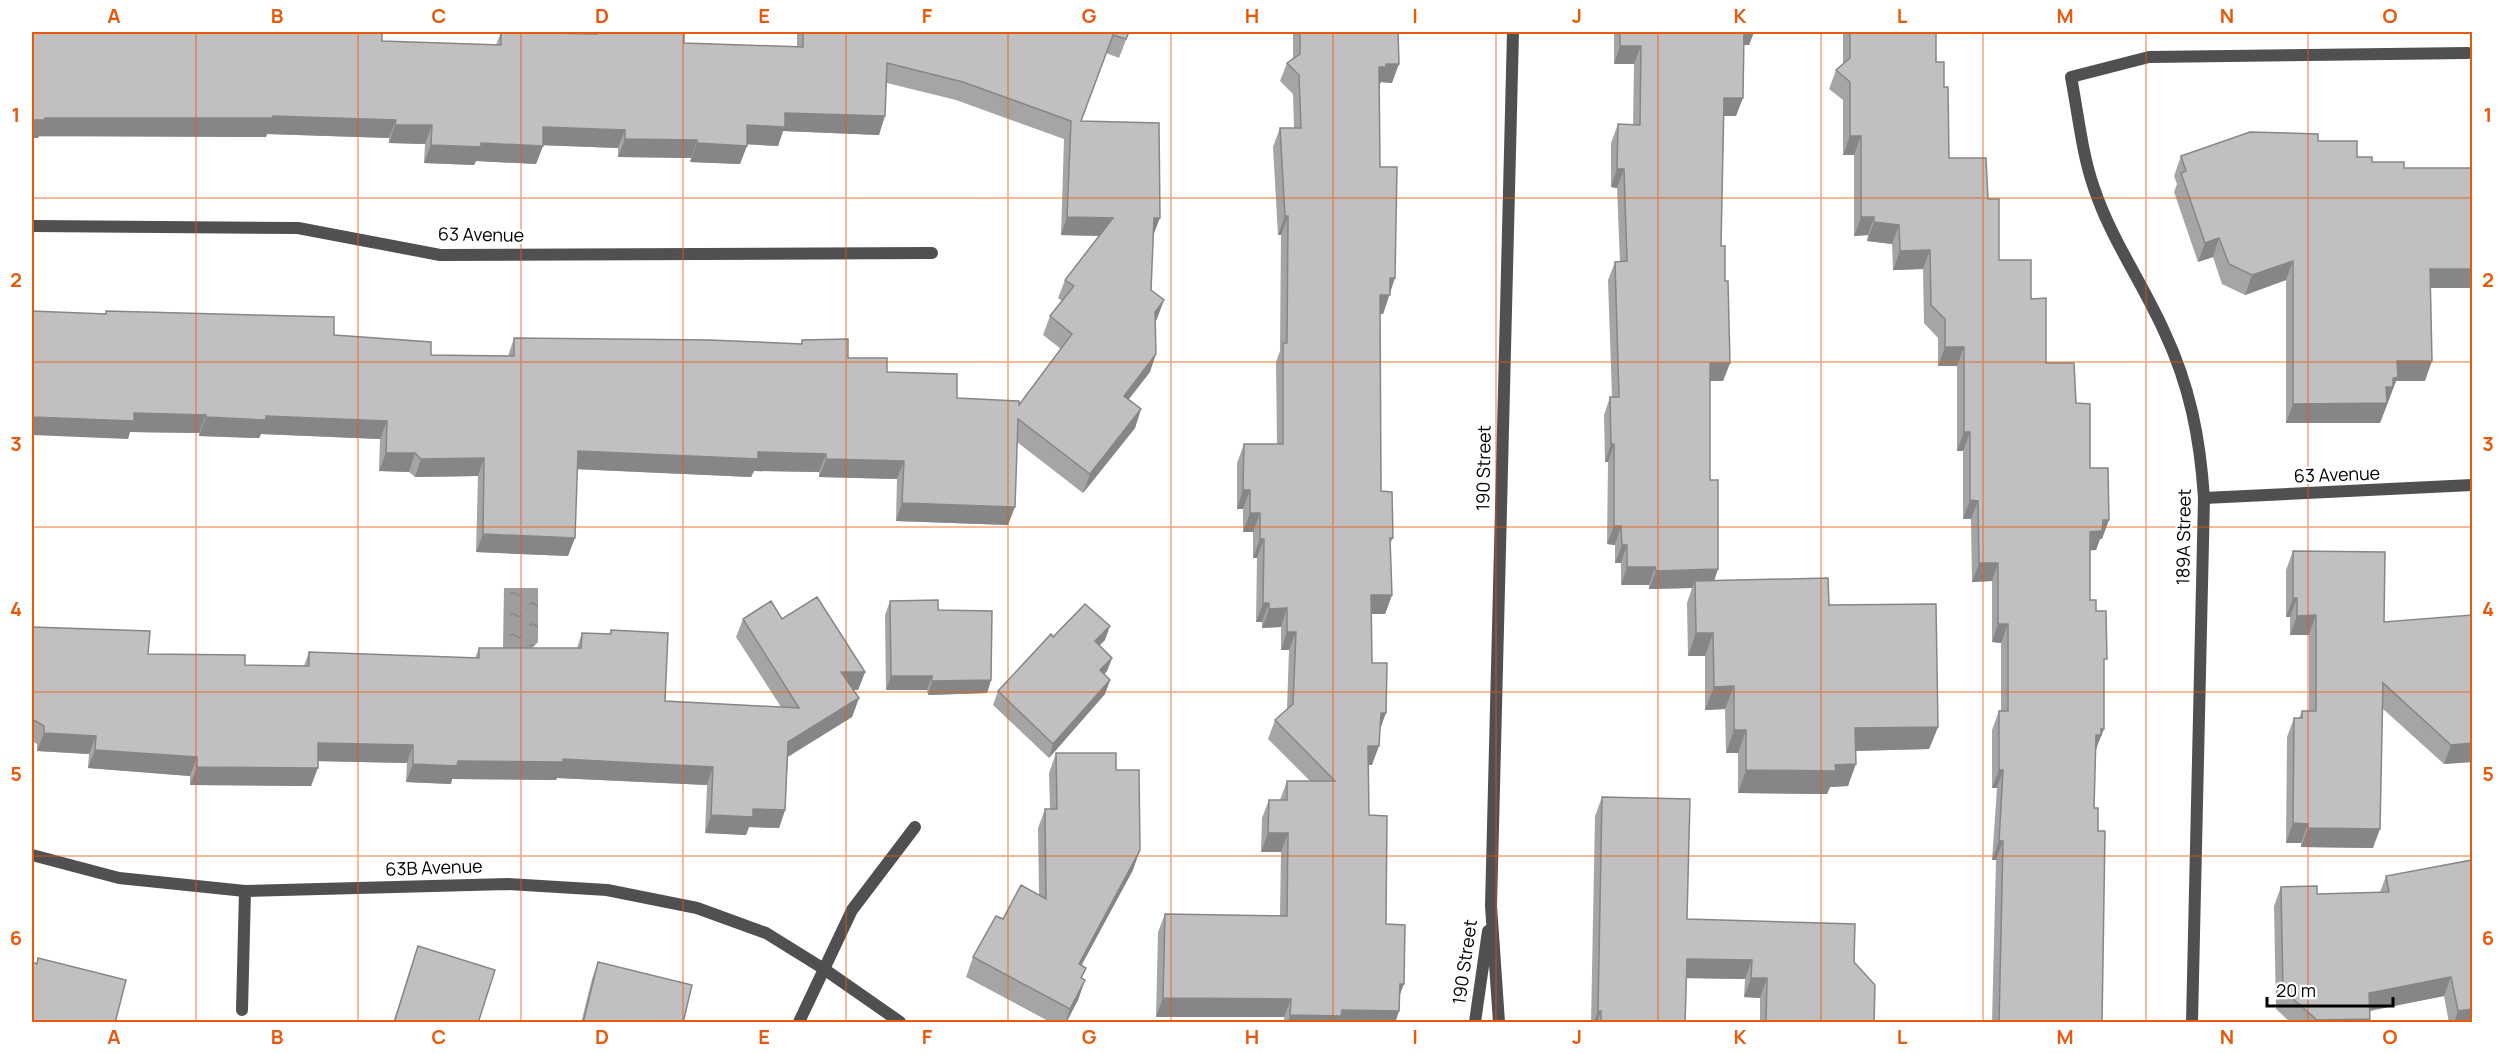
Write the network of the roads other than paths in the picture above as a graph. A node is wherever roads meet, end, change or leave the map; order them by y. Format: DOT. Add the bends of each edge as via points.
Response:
graph roads {
  1 [pos="1514,32"];
  2 [pos="2468,53"];
  3 [pos="32,226"];
  4 [pos="932,253"];
  5 [pos="2472,485"];
  6 [pos="2204,498"];
  7 [pos="915,827"];
  8 [pos="32,855"];
  9 [pos="245,891"];
  10 [pos="1491,906"];
  11 [pos="824,969"];
  12 [pos="242,1010"];
  13 [pos="799,1023"];
  14 [pos="900,1023"];
  15 [pos="1475,1023"];
  16 [pos="1499,1023"];
  17 [pos="2192,1023"];
  1 -- 10 [label="street, 190 Street"];
  2 -- 6 [label="street, 189A Street" via="2149,57 2071,77 2093,187 2118,248 2164,330 2191,398"];
  3 -- 4 [label="street, 63 Avenue" via="298,228 440,255"];
  5 -- 6 [label="street, 63 Avenue"];
  6 -- 17 [label="street, 189A Street"];
  7 -- 11 [label="street" via="852,910"];
  8 -- 9 [label="street, 63B Avenue" via="119,878"];
  9 -- 11 [label="street, 63B Avenue" via="508,884 607,890 697,908 766,933"];
  9 -- 12 [label="street"];
  10 -- 15 [label="street, 190 Street"];
  10 -- 16 [label="street, 190 Street"];
  11 -- 13 [label="street"];
  11 -- 14 [label="street, 63B Avenue"];
}
